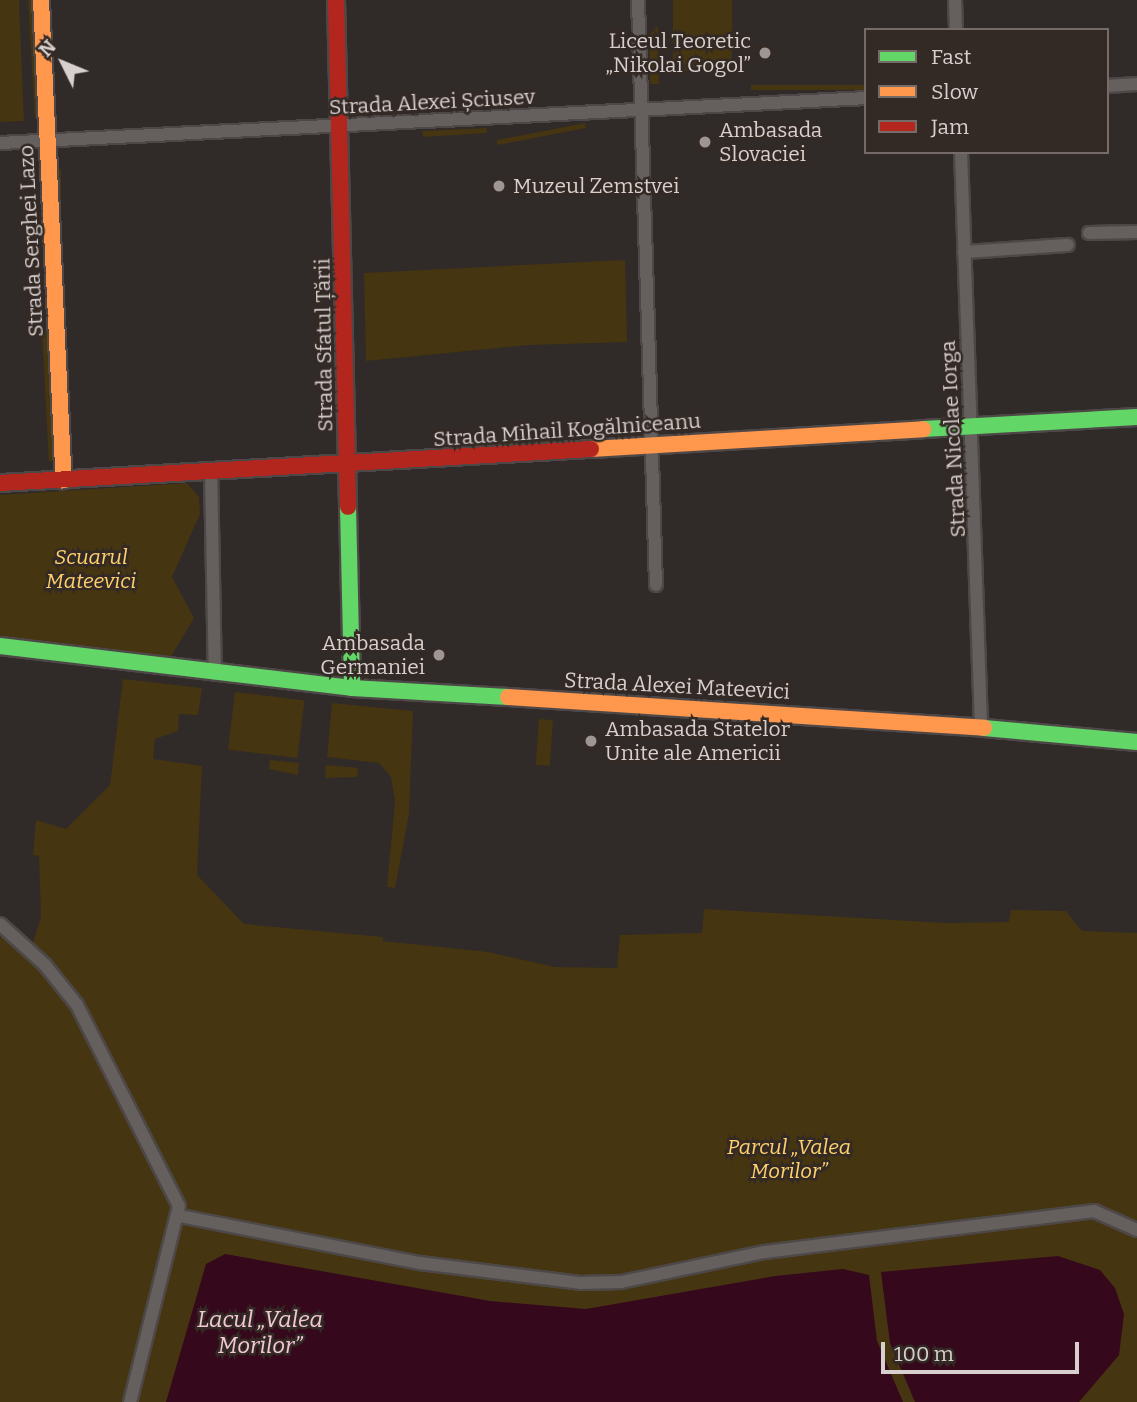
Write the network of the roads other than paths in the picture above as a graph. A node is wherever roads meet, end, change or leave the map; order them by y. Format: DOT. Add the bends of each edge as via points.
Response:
graph roads {
  1 [pos="41,0"];
  2 [pos="336,0"];
  3 [pos="638,0"];
  4 [pos="955,0"];
  5 [pos="956,28"];
  6 [pos="1137,84"];
  7 [pos="1109,86"];
  8 [pos="864,98"];
  9 [pos="643,108"];
  10 [pos="339,128"];
  11 [pos="47,140"];
  12 [pos="0,144"];
  13 [pos="961,154"];
  14 [pos="1137,232"];
  15 [pos="1089,233"];
  16 [pos="1068,245"];
  17 [pos="964,252"];
  18 [pos="1137,417"];
  19 [pos="971,426"];
  20 [pos="652,446"];
  21 [pos="348,465"];
  22 [pos="211,471"];
  23 [pos="64,480"];
  24 [pos="0,483"];
  25 [pos="656,585"];
  26 [pos="0,646"];
  27 [pos="215,674"];
  28 [pos="352,688"];
  29 [pos="981,725"];
  30 [pos="1137,742"];
  31 [pos="0,924"];
  32 [pos="180,1216"];
  33 [pos="1137,1230"];
  34 [pos="130,1402"];
  1 -- 11 [label="main road, Strada Serghei Lazo"];
  2 -- 10 [label="main road, Strada Sfatul Țării"];
  3 -- 9 [label="street"];
  4 -- 5 [label="street"];
  6 -- 7 [label="street"];
  8 -- 9 [label="street, Strada Alexei Șciusev"];
  9 -- 10 [label="street, Strada Alexei Șciusev"];
  9 -- 20 [label="street"];
  10 -- 11 [label="street, Strada Alexei Șciusev"];
  10 -- 21 [label="main road, Strada Sfatul Țării"];
  11 -- 12 [label="street, Strada Alexei Șciusev"];
  11 -- 23 [label="main road, Strada Serghei Lazo"];
  13 -- 17 [label="street, Strada Nicolae Iorga"];
  14 -- 15 [label="street"];
  16 -- 17 [label="street"];
  17 -- 19 [label="street, Strada Nicolae Iorga"];
  18 -- 19 [label="main road, Strada Mihail Kogălniceanu"];
  19 -- 20 [label="main road, Strada Mihail Kogălniceanu"];
  19 -- 29 [label="street, Strada Nicolae Iorga"];
  20 -- 21 [label="main road, Strada Mihail Kogălniceanu"];
  20 -- 25 [label="street"];
  21 -- 22 [label="main road, Strada Mihail Kogălniceanu"];
  21 -- 28 [label="main road, Strada Sfatul Țării"];
  22 -- 23 [label="main road, Strada Mihail Kogălniceanu"];
  22 -- 27 [label="street"];
  23 -- 24 [label="main road, Strada Mihail Kogălniceanu"];
  26 -- 27 [label="main road, Strada Alexei Mateevici"];
  27 -- 28 [label="main road, Strada Alexei Mateevici"];
  28 -- 29 [label="main road, Strada Alexei Mateevici"];
  29 -- 30 [label="main road, Strada Alexei Mateevici"];
  31 -- 32 [label="street" via="45,965 96,1039 177,1196"];
  32 -- 33 [label="street" via="420,1263 580,1283 621,1282 765,1252 1094,1211"];
  32 -- 34 [label="street"];
}
